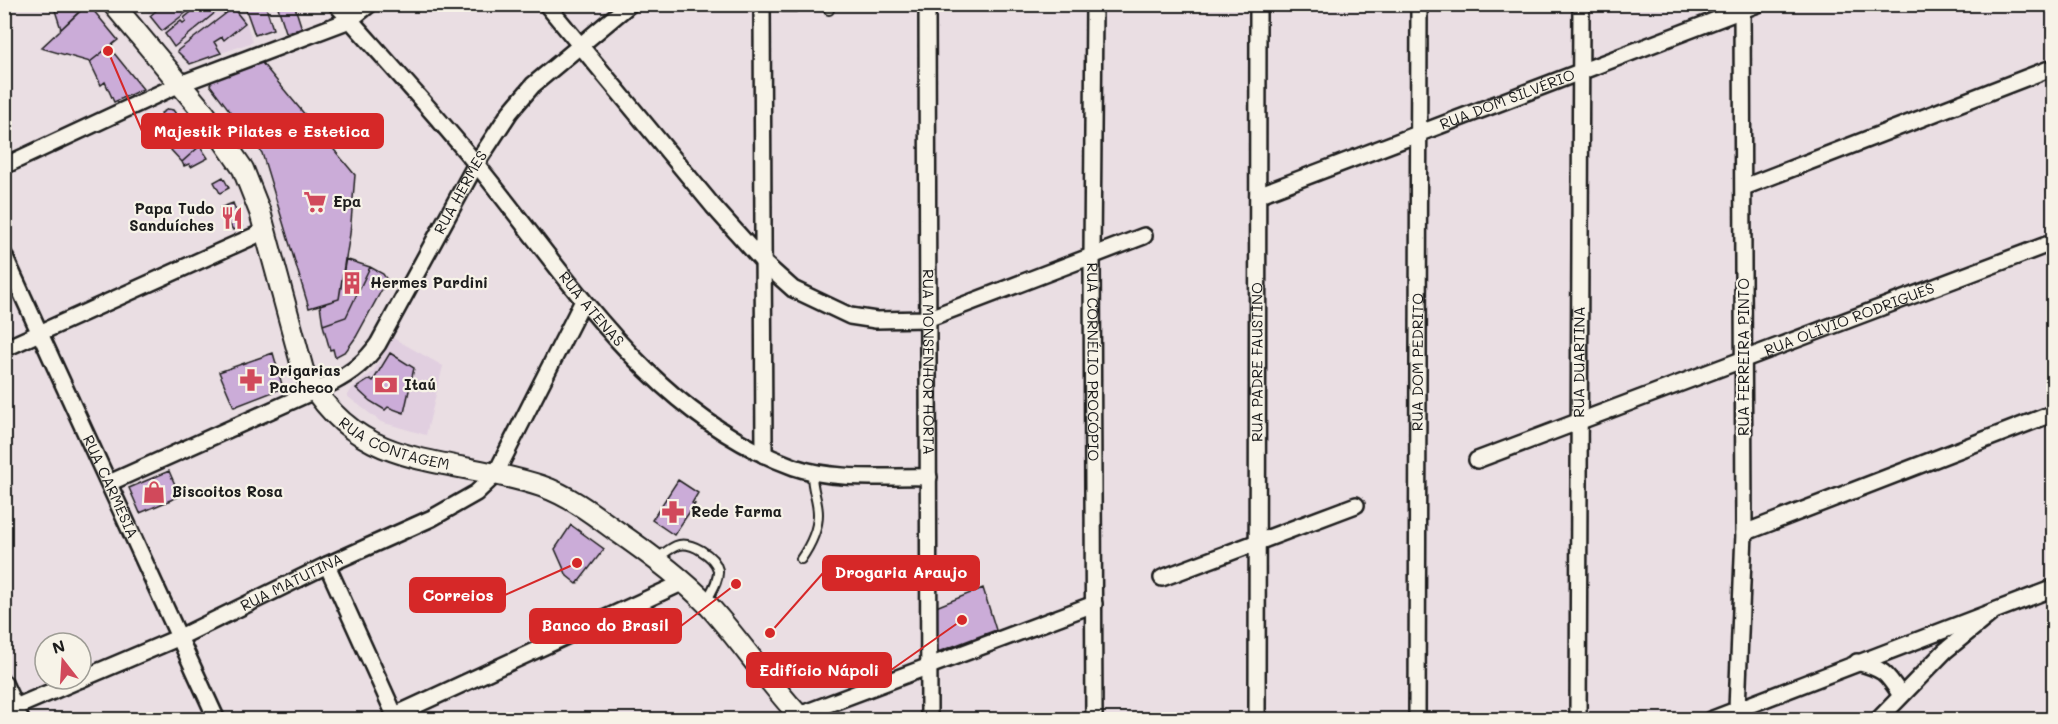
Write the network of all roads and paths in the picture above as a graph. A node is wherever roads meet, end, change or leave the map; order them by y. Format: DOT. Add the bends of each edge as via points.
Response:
graph roads {
  1 [pos="113,4"];
  2 [pos="336,4"];
  3 [pos="370,4"];
  4 [pos="546,4"];
  5 [pos="630,4"];
  6 [pos="762,4"];
  7 [pos="927,4"];
  8 [pos="1094,4"];
  9 [pos="1258,4"];
  10 [pos="1419,4"];
  11 [pos="1581,4"];
  12 [pos="1758,4"];
  13 [pos="1742,8"];
  14 [pos="350,20"];
  15 [pos="581,45"];
  16 [pos="2054,67"];
  17 [pos="1581,71"];
  18 [pos="180,84"];
  19 [pos="1419,134"];
  20 [pos="476,164"];
  21 [pos="4,166"];
  22 [pos="1744,187"];
  23 [pos="1258,195"];
  24 [pos="265,231"];
  25 [pos="1144,236"];
  26 [pos="2054,242"];
  27 [pos="4,255"];
  28 [pos="1092,256"];
  29 [pos="765,264"];
  30 [pos="583,301"];
  31 [pos="927,319"];
  32 [pos="40,332"];
  33 [pos="4,349"];
  34 [pos="1744,358"];
  35 [pos="314,391"];
  36 [pos="2054,413"];
  37 [pos="1579,421"];
  38 [pos="764,455"];
  39 [pos="1477,460"];
  40 [pos="812,470"];
  41 [pos="495,474"];
  42 [pos="929,477"];
  43 [pos="109,483"];
  44 [pos="1356,505"];
  45 [pos="1744,533"];
  46 [pos="1257,544"];
  47 [pos="801,559"];
  48 [pos="655,560"];
  49 [pos="327,565"];
  50 [pos="1162,578"];
  51 [pos="684,582"];
  52 [pos="2054,588"];
  53 [pos="705,603"];
  54 [pos="1094,604"];
  55 [pos="1995,611"];
  56 [pos="180,637"];
  57 [pos="1857,662"];
  58 [pos="927,667"];
  59 [pos="93,674"];
  60 [pos="4,683"];
  61 [pos="57,691"];
  62 [pos="1900,694"];
  63 [pos="1737,709"];
  64 [pos="14,713"];
  65 [pos="396,717"];
  66 [pos="796,718"];
  67 [pos="217,720"];
  68 [pos="929,720"];
  69 [pos="1094,720"];
  70 [pos="1257,720"];
  71 [pos="1417,720"];
  72 [pos="1578,720"];
  73 [pos="1710,720"];
  74 [pos="1878,720"];
  1 -- 18 [label="street, RUA CONTAGEM"];
  2 -- 14 [label="street, RUA ATENAS"];
  3 -- 14 [label="street"];
  4 -- 15 [label="street"];
  5 -- 15 [label="street, RUA HERMES"];
  6 -- 29 [label="street"];
  7 -- 31 [label="street, RUA MONSENHOR HORTA"];
  8 -- 28 [label="street, RUA CORNÉLIO PROCÓPIO"];
  9 -- 23 [label="street, RUA PADRE FAUSTINO"];
  10 -- 19 [label="street, RUA DOM PEDRITO"];
  11 -- 17 [label="street, RUA DUARTINA"];
  12 -- 13 [label="street, RUA DOM SILVÉRIO"];
  13 -- 17 [label="street, RUA DOM SILVÉRIO"];
  13 -- 22 [label="street, RUA FERREIRA PINTO"];
  14 -- 18 [label="street"];
  14 -- 20 [label="street, RUA ATENAS"];
  15 -- 20 [label="street, RUA HERMES" via="520,98"];
  15 -- 29 [label="street"];
  16 -- 22 [label="street"];
  17 -- 19 [label="street, RUA DOM SILVÉRIO"];
  17 -- 37 [label="street, RUA DUARTINA"];
  18 -- 21 [label="street"];
  18 -- 24 [label="street, RUA CONTAGEM" via="231,148 252,190"];
  19 -- 23 [label="street, RUA DOM SILVÉRIO"];
  19 -- 71 [label="street, RUA DOM PEDRITO"];
  20 -- 30 [label="street, RUA ATENAS"];
  20 -- 35 [label="street, RUA HERMES" via="378,344 354,372"];
  22 -- 34 [label="street, RUA FERREIRA PINTO"];
  23 -- 46 [label="street, RUA PADRE FAUSTINO"];
  24 -- 32 [label="street"];
  24 -- 35 [label="street, RUA CONTAGEM" via="303,370"];
  25 -- 28 [label="street"];
  26 -- 34 [label="street, RUA OLÍVIO RODRIGUES"];
  27 -- 32 [label="street, RUA CARMÉSIA"];
  28 -- 31 [label="street"];
  28 -- 54 [label="street, RUA CORNÉLIO PROCÓPIO"];
  29 -- 31 [label="street" via="793,289 850,316"];
  29 -- 38 [label="street"];
  30 -- 38 [label="street, RUA ATENAS" via="637,361 701,419"];
  30 -- 41 [label="street, RUA MATUTINA"];
  31 -- 42 [label="street, RUA MONSENHOR HORTA"];
  32 -- 33 [label="street"];
  32 -- 43 [label="street, RUA CARMÉSIA"];
  34 -- 37 [label="street, RUA OLÍVIO RODRIGUES"];
  34 -- 45 [label="street, RUA FERREIRA PINTO"];
  35 -- 41 [label="street, RUA CONTAGEM" via="342,424 371,443"];
  35 -- 43 [label="street, RUA HERMES"];
  36 -- 45 [label="street"];
  37 -- 39 [label="street, RUA OLÍVIO RODRIGUES"];
  37 -- 72 [label="street, RUA DUARTINA"];
  38 -- 40 [label="street, RUA ATENAS"];
  40 -- 42 [label="street, RUA ATENAS" via="840,476"];
  40 -- 47 [label="lane" via="811,485 818,514 812,543"];
  41 -- 48 [label="street, RUA CONTAGEM" via="564,496"];
  41 -- 49 [label="street, RUA MATUTINA" via="454,507"];
  42 -- 58 [label="street, RUA MONSENHOR HORTA"];
  43 -- 56 [label="street, RUA CARMÉSIA"];
  44 -- 46 [label="street"];
  45 -- 63 [label="street, RUA FERREIRA PINTO"];
  46 -- 50 [label="street"];
  46 -- 70 [label="street, RUA PADRE FAUSTINO"];
  48 -- 51 [label="street, RUA CONTAGEM"];
  48 -- 53 [label="lane" via="684,544 711,558 718,575"];
  49 -- 56 [label="street, RUA MATUTINA"];
  49 -- 65 [label="street"];
  51 -- 53 [label="street, RUA CONTAGEM"];
  51 -- 65 [label="street"];
  52 -- 55 [label="street"];
  53 -- 66 [label="street, RUA CONTAGEM"];
  54 -- 58 [label="street"];
  54 -- 69 [label="street, RUA CORNÉLIO PROCÓPIO"];
  55 -- 57 [label="street"];
  55 -- 62 [label="street"];
  56 -- 59 [label="street, RUA MATUTINA"];
  56 -- 67 [label="street, RUA CARMÉSIA"];
  57 -- 62 [label="street" via="1886,673"];
  57 -- 63 [label="street"];
  58 -- 66 [label="street"];
  58 -- 68 [label="street, RUA MONSENHOR HORTA"];
  60 -- 64 [label="street"];
  61 -- 64 [label="street, RUA MATUTINA"];
  62 -- 74 [label="street"];
  63 -- 73 [label="street"];
}
